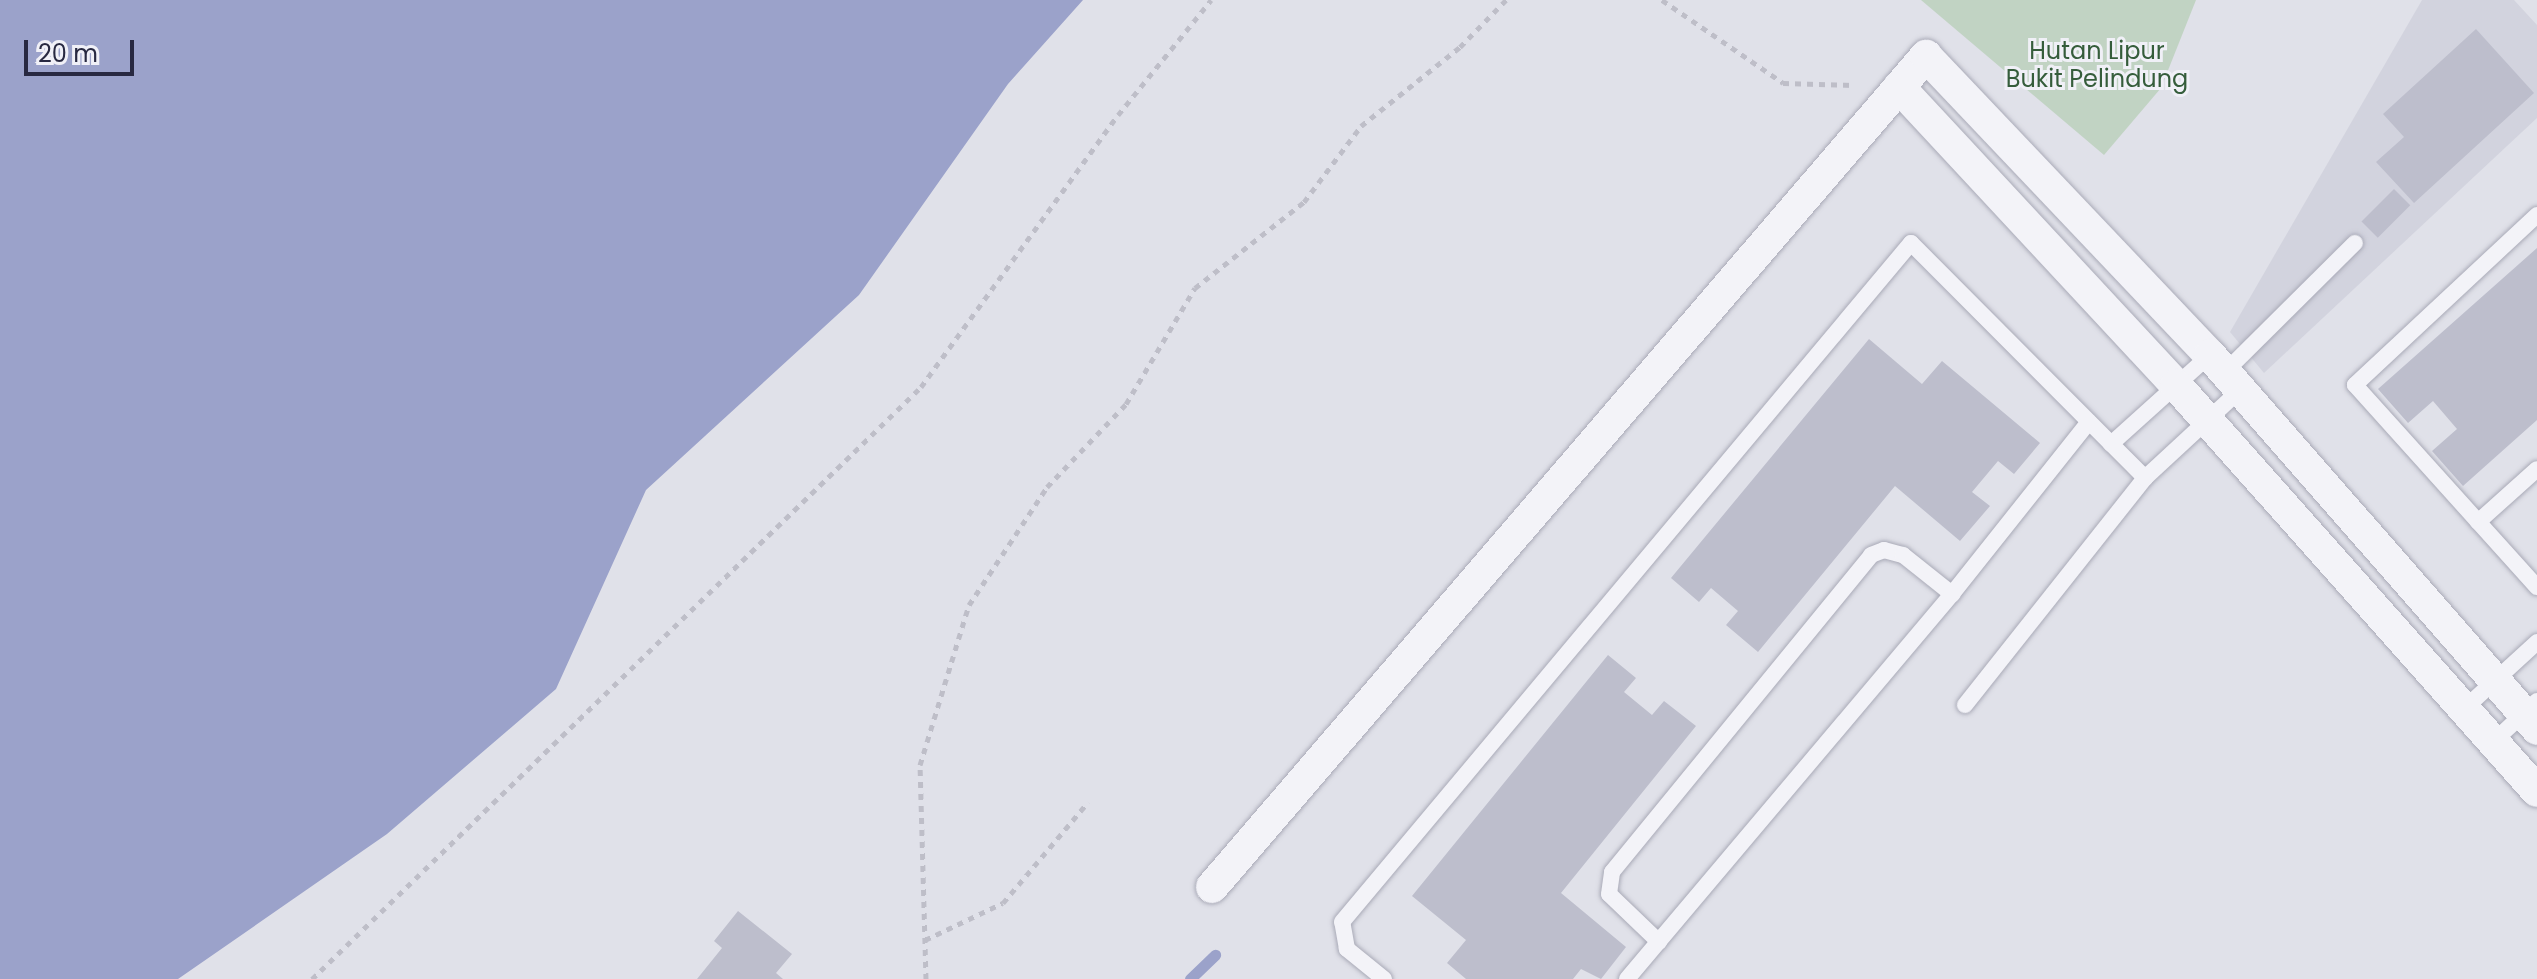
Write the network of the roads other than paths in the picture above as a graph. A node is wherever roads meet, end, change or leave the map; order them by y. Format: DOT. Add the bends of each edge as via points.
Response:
graph roads {
  1 [pos="1899,87"];
  2 [pos="2537,215"];
  3 [pos="2355,243"];
  4 [pos="2225,373"];
  5 [pos="2176,385"];
  6 [pos="2208,420"];
  7 [pos="2089,422"];
  8 [pos="2111,444"];
  9 [pos="2537,469"];
  10 [pos="2145,478"];
  11 [pos="2478,522"];
  12 [pos="2537,587"];
  13 [pos="1952,594"];
  14 [pos="2537,642"];
  15 [pos="2495,682"];
  16 [pos="1965,705"];
  17 [pos="2464,709"];
  18 [pos="2532,715"];
  19 [pos="2493,742"];
  20 [pos="2537,791"];
  21 [pos="1212,887"];
  22 [pos="1659,942"];
  23 [pos="1384,979"];
  24 [pos="1627,979"];
  1 -- 4 [label="street" via="1926,56"];
  1 -- 5 [label="street"];
  1 -- 21 [label="street"];
  2 -- 11 [label="lane" via="2355,385"];
  3 -- 4 [label="lane"];
  4 -- 5 [label="lane"];
  4 -- 6 [label="lane"];
  4 -- 15 [label="street"];
  5 -- 6 [label="street"];
  5 -- 8 [label="lane"];
  6 -- 10 [label="lane"];
  6 -- 17 [label="street"];
  7 -- 8 [label="lane"];
  7 -- 13 [label="lane"];
  7 -- 23 [label="lane" via="1911,243 1342,922 1347,949"];
  8 -- 10 [label="lane"];
  9 -- 11 [label="lane"];
  10 -- 16 [label="lane"];
  11 -- 12 [label="lane"];
  13 -- 22 [label="lane"];
  13 -- 22 [label="lane" via="1903,555 1884,550 1871,555 1612,872 1609,894"];
  14 -- 15 [label="lane"];
  15 -- 17 [label="lane"];
  15 -- 18 [label="street"];
  17 -- 19 [label="street"];
  18 -- 19 [label="lane"];
  19 -- 20 [label="street"];
  22 -- 24 [label="lane"];
}
